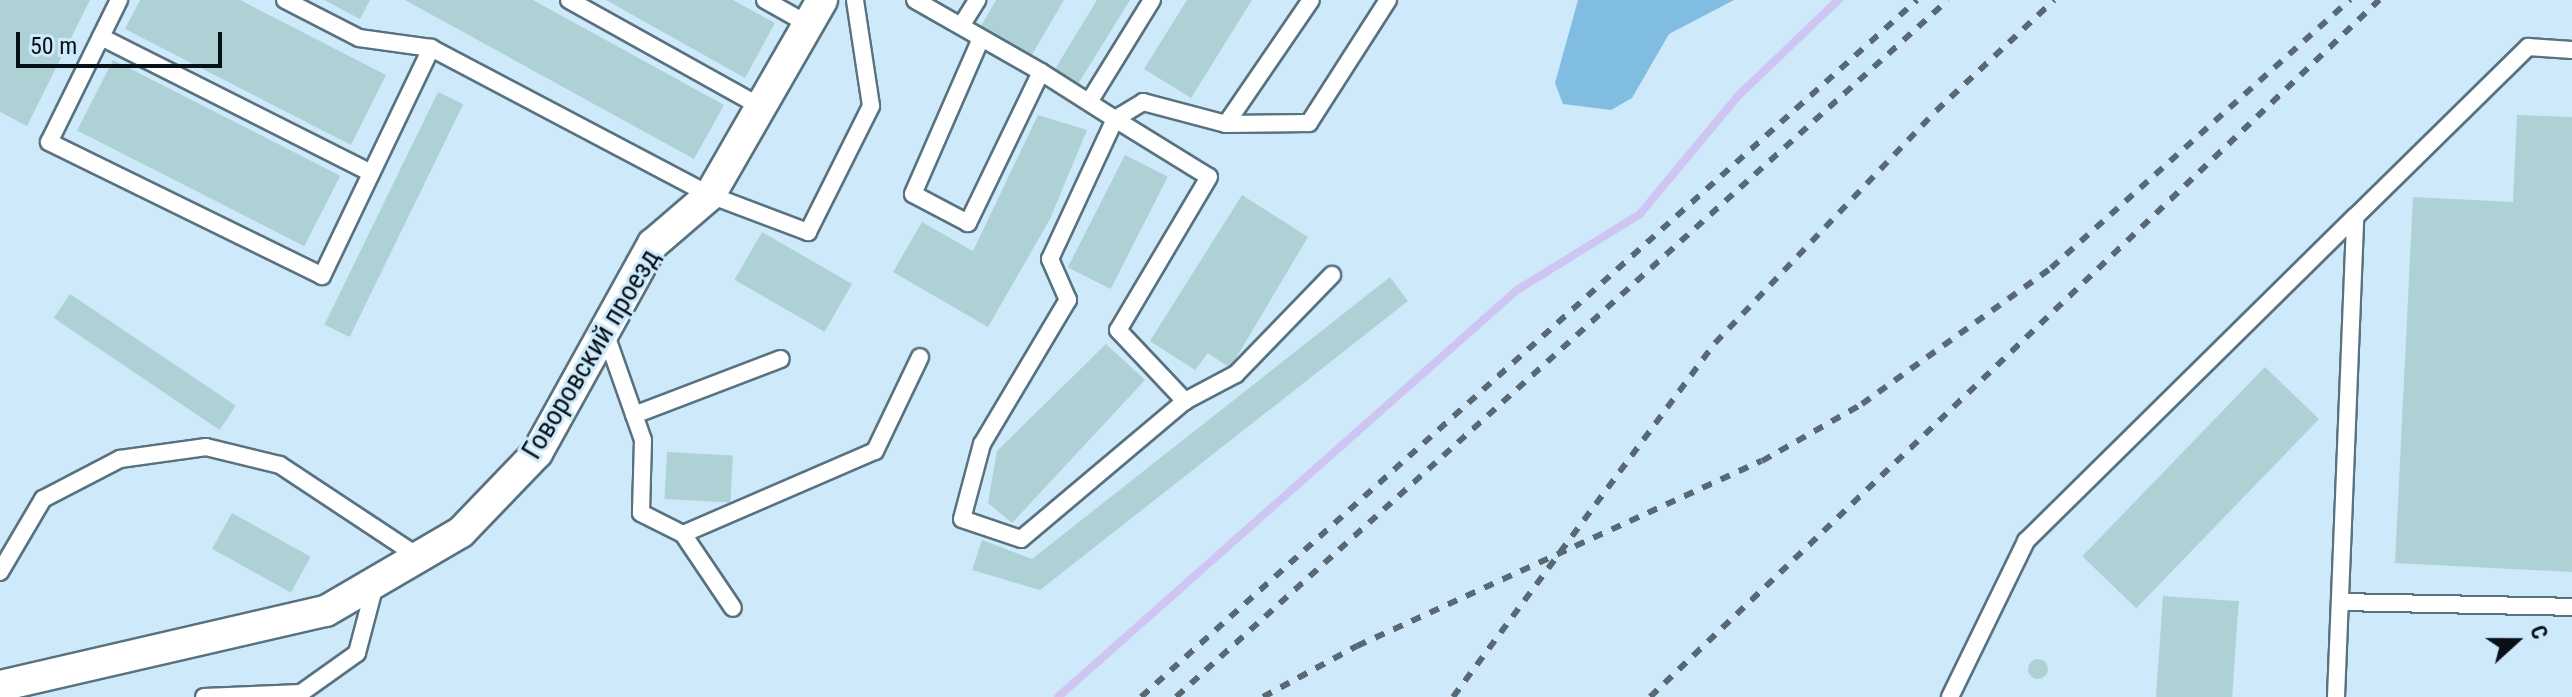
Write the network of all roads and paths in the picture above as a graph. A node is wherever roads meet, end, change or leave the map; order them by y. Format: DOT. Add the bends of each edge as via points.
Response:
graph roads {
  1 [pos="119,0"];
  2 [pos="285,0"];
  3 [pos="569,0"];
  4 [pos="765,0"];
  5 [pos="855,0"];
  6 [pos="915,0"];
  7 [pos="977,0"];
  8 [pos="1152,0"];
  9 [pos="1311,0"];
  10 [pos="1388,0"];
  11 [pos="815,12"];
  12 [pos="961,26"];
  13 [pos="101,37"];
  14 [pos="981,38"];
  15 [pos="431,48"];
  16 [pos="2572,50"];
  17 [pos="1041,72"];
  18 [pos="1089,102"];
  19 [pos="761,107"];
  20 [pos="1115,119"];
  21 [pos="1226,124"];
  22 [pos="371,173"];
  23 [pos="710,195"];
  24 [pos="2355,217"];
  25 [pos="1332,275"];
  26 [pos="606,335"];
  27 [pos="920,357"];
  28 [pos="781,359"];
  29 [pos="1185,401"];
  30 [pos="634,415"];
  31 [pos="683,534"];
  32 [pos="423,559"];
  33 [pos="0,572"];
  34 [pos="375,585"];
  35 [pos="2340,602"];
  36 [pos="2572,607"];
  37 [pos="733,608"];
  38 [pos="0,686"];
  39 [pos="302,695"];
  40 [pos="204,697"];
  41 [pos="1950,697"];
  42 [pos="2336,697"];
  1 -- 13 [label="lane"];
  2 -- 15 [label="lane" via="359,38"];
  3 -- 19 [label="lane"];
  4 -- 11 [label="lane"];
  5 -- 23 [label="lane" via="871,106 808,232"];
  6 -- 12 [label="lane"];
  7 -- 12 [label="lane"];
  8 -- 18 [label="lane"];
  9 -- 21 [label="lane"];
  10 -- 21 [label="lane" via="1309,123"];
  11 -- 19 [label="street, Говоровский проезд"];
  12 -- 14 [label="lane"];
  13 -- 22 [label="lane"];
  13 -- 22 [label="lane" via="49,142 322,276"];
  14 -- 17 [label="lane"];
  14 -- 17 [label="lane" via="913,194 968,223"];
  15 -- 22 [label="lane"];
  15 -- 23 [label="lane"];
  16 -- 24 [label="lane" via="2528,47"];
  17 -- 18 [label="lane"];
  18 -- 20 [label="lane"];
  19 -- 23 [label="street, Говоровский проезд"];
  20 -- 21 [label="lane" via="1143,102"];
  20 -- 29 [label="lane" via="1209,177 1118,330"];
  20 -- 29 [label="lane" via="1050,259 1068,300 982,444 962,519 1021,539"];
  23 -- 26 [label="street, Говоровский проезд" via="653,244"];
  24 -- 35 [label="lane"];
  24 -- 41 [label="lane" via="2026,541"];
  25 -- 29 [label="lane" via="1236,374"];
  26 -- 30 [label="lane"];
  26 -- 32 [label="street, Говоровский проезд" via="537,453 461,532"];
  27 -- 31 [label="lane" via="875,451"];
  28 -- 30 [label="lane"];
  30 -- 31 [label="lane" via="643,440 641,513"];
  31 -- 37 [label="lane"];
  32 -- 33 [label="lane" via="280,465 206,447 120,459 43,499"];
  32 -- 34 [label="street, Говоровский проезд"];
  34 -- 38 [label="street, Говоровский проезд" via="326,611 235,637"];
  34 -- 39 [label="lane" via="357,653"];
  35 -- 36 [label="lane"];
  35 -- 42 [label="lane"];
  39 -- 40 [label="lane"];
}
